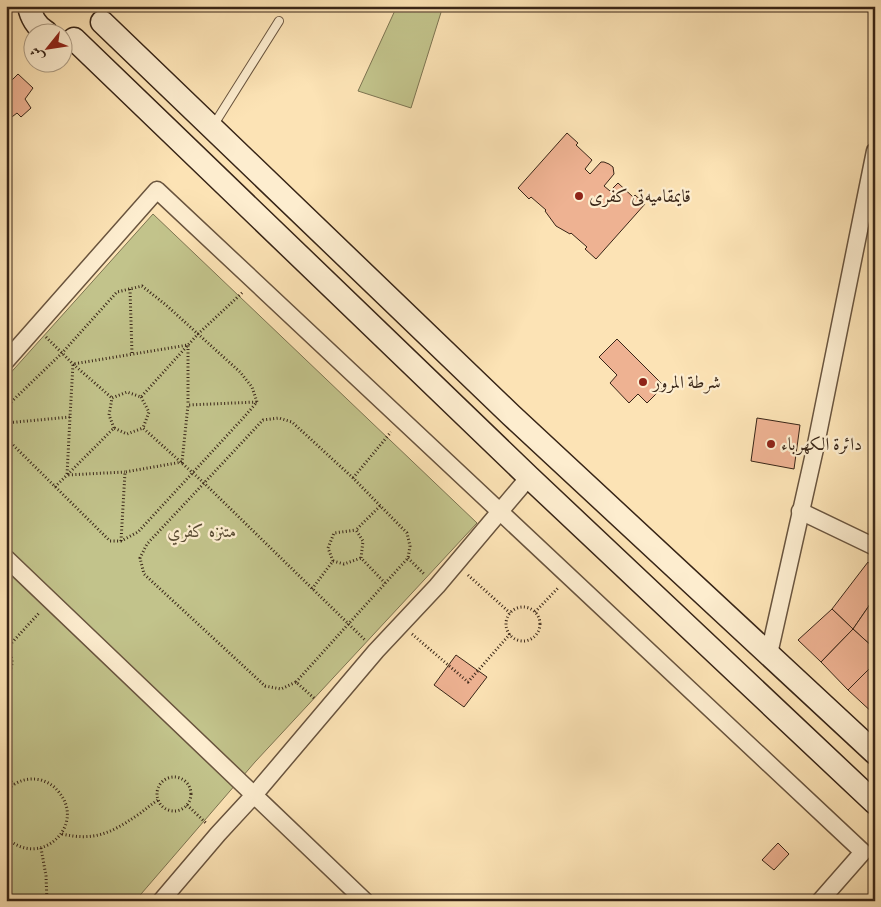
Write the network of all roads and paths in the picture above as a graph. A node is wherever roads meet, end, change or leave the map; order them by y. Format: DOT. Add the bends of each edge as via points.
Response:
graph roads {
  1 [pos="29,6"];
  2 [pos="104,14"];
  3 [pos="279,21"];
  4 [pos="35,22"];
  5 [pos="72,38"];
  6 [pos="72,43"];
  7 [pos="212,128"];
  8 [pos="875,151"];
  9 [pos="254,282"];
  10 [pos="130,289"];
  11 [pos="405,313"];
  12 [pos="36,327"];
  13 [pos="198,334"];
  14 [pos="385,338"];
  15 [pos="188,344"];
  16 [pos="62,353"];
  17 [pos="132,354"];
  18 [pos="6,361"];
  19 [pos="73,364"];
  20 [pos="141,396"];
  21 [pos="112,398"];
  22 [pos="257,402"];
  23 [pos="188,405"];
  24 [pos="6,407"];
  25 [pos="511,415"];
  26 [pos="70,417"];
  27 [pos="401,419"];
  28 [pos="6,423"];
  29 [pos="114,428"];
  30 [pos="143,428"];
  31 [pos="6,438"];
  32 [pos="489,439"];
  33 [pos="182,462"];
  34 [pos="125,472"];
  35 [pos="193,473"];
  36 [pos="67,476"];
  37 [pos="529,477"];
  38 [pos="353,478"];
  39 [pos="204,483"];
  40 [pos="55,487"];
  41 [pos="380,506"];
  42 [pos="500,511"];
  43 [pos="800,511"];
  44 [pos="356,530"];
  45 [pos="121,541"];
  46 [pos="875,546"];
  47 [pos="6,558"];
  48 [pos="362,558"];
  49 [pos="408,558"];
  50 [pos="333,562"];
  51 [pos="456,564"];
  52 [pos="569,577"];
  53 [pos="385,583"];
  54 [pos="437,586"];
  55 [pos="312,589"];
  56 [pos="51,600"];
  57 [pos="535,612"];
  58 [pos="510,613"];
  59 [pos="348,624"];
  60 [pos="402,624"];
  61 [pos="510,634"];
  62 [pos="6,648"];
  63 [pos="376,651"];
  64 [pos="769,654"];
  65 [pos="6,676"];
  66 [pos="296,682"];
  67 [pos="326,710"];
  68 [pos="875,753"];
  69 [pos="6,777"];
  70 [pos="14,784"];
  71 [pos="6,791"];
  72 [pos="254,795"];
  73 [pos="158,800"];
  74 [pos="875,803"];
  75 [pos="187,805"];
  76 [pos="62,834"];
  77 [pos="218,834"];
  78 [pos="6,837"];
  79 [pos="41,848"];
  80 [pos="47,901"];
  81 [pos="161,901"];
  82 [pos="365,901"];
  83 [pos="820,901"];
  1 -- 4 [label="main road"];
  2 -- 5 [label="main road" via="94,30"];
  2 -- 7 [label="main road"];
  3 -- 7 [label="lane"];
  6 -- 14 [label="main road"];
  7 -- 11 [label="main road"];
  8 -- 43 [label="street"];
  9 -- 12 [label="street" via="157,190"];
  9 -- 13 [label="path"];
  9 -- 27 [label="street"];
  10 -- 13 [label="path" via="142,286"];
  10 -- 16 [label="path" via="117,292"];
  10 -- 17 [label="path"];
  11 -- 14 [label="main road"];
  11 -- 25 [label="main road"];
  12 -- 16 [label="path"];
  12 -- 18 [label="street"];
  13 -- 15 [label="path"];
  13 -- 22 [label="path" via="240,372 252,387"];
  14 -- 32 [label="main road"];
  15 -- 17 [label="path"];
  15 -- 20 [label="path"];
  15 -- 23 [label="path"];
  16 -- 19 [label="path"];
  16 -- 24 [label="path"];
  17 -- 19 [label="path"];
  19 -- 21 [label="path"];
  19 -- 26 [label="path"];
  20 -- 21 [label="path" via="127,392"];
  20 -- 30 [label="path" via="149,412"];
  21 -- 29 [label="path" via="109,415"];
  22 -- 23 [label="path"];
  22 -- 35 [label="path"];
  23 -- 33 [label="path"];
  25 -- 32 [label="main road"];
  25 -- 64 [label="main road"];
  26 -- 28 [label="path"];
  26 -- 36 [label="path"];
  27 -- 38 [label="path"];
  27 -- 42 [label="street"];
  29 -- 30 [label="path" via="127,434"];
  29 -- 36 [label="path"];
  30 -- 33 [label="path"];
  31 -- 40 [label="path"];
  32 -- 37 [label="main road"];
  33 -- 34 [label="path"];
  33 -- 35 [label="path"];
  34 -- 36 [label="path"];
  34 -- 45 [label="path"];
  35 -- 39 [label="path"];
  35 -- 45 [label="path" via="138,532"];
  36 -- 40 [label="path"];
  37 -- 42 [label="street"];
  37 -- 74 [label="main road"];
  38 -- 39 [label="path" via="292,422 279,418 263,420"];
  38 -- 41 [label="path"];
  39 -- 55 [label="path"];
  39 -- 66 [label="path" via="147,544 140,558 144,574 265,686 281,689"];
  40 -- 45 [label="path" via="110,541"];
  41 -- 44 [label="path"];
  41 -- 49 [label="path" via="407,533"];
  42 -- 51 [label="street"];
  42 -- 52 [label="street"];
  43 -- 46 [label="street"];
  43 -- 64 [label="street"];
  44 -- 48 [label="path" via="363,541"];
  44 -- 50 [label="path" via="334,533 328,548"];
  47 -- 56 [label="street"];
  48 -- 50 [label="path" via="344,564"];
  48 -- 53 [label="path"];
  49 -- 53 [label="path"];
  49 -- 54 [label="path"];
  50 -- 55 [label="path"];
  51 -- 54 [label="street"];
  51 -- 58 [label="path"];
  52 -- 57 [label="path"];
  52 -- 83 [label="street" via="862,852"];
  53 -- 59 [label="path"];
  54 -- 60 [label="street"];
  55 -- 59 [label="path"];
  56 -- 62 [label="path"];
  56 -- 72 [label="street"];
  57 -- 58 [label="path" via="522,607"];
  57 -- 61 [label="path" via="540,619 536,636 521,641"];
  58 -- 61 [label="path" via="506,621"];
  59 -- 63 [label="path"];
  59 -- 66 [label="path"];
  60 -- 61 [label="path" via="468,682"];
  60 -- 63 [label="street"];
  62 -- 65 [label="path" via="12,665"];
  63 -- 67 [label="street"];
  64 -- 68 [label="main road"];
  66 -- 67 [label="path"];
  67 -- 72 [label="street"];
  69 -- 70 [label="path"];
  70 -- 71 [label="path"];
  70 -- 76 [label="path" via="22,780 44,781 62,794 68,816"];
  72 -- 77 [label="street"];
  72 -- 82 [label="street"];
  73 -- 75 [label="path" via="166,809 177,811"];
  73 -- 75 [label="path" via="159,785 168,778 179,777 191,789"];
  73 -- 76 [label="path" via="106,833 84,837"];
  75 -- 77 [label="path"];
  76 -- 79 [label="path"];
  77 -- 81 [label="street"];
  78 -- 79 [label="path" via="20,847"];
  79 -- 80 [label="path"];
}
